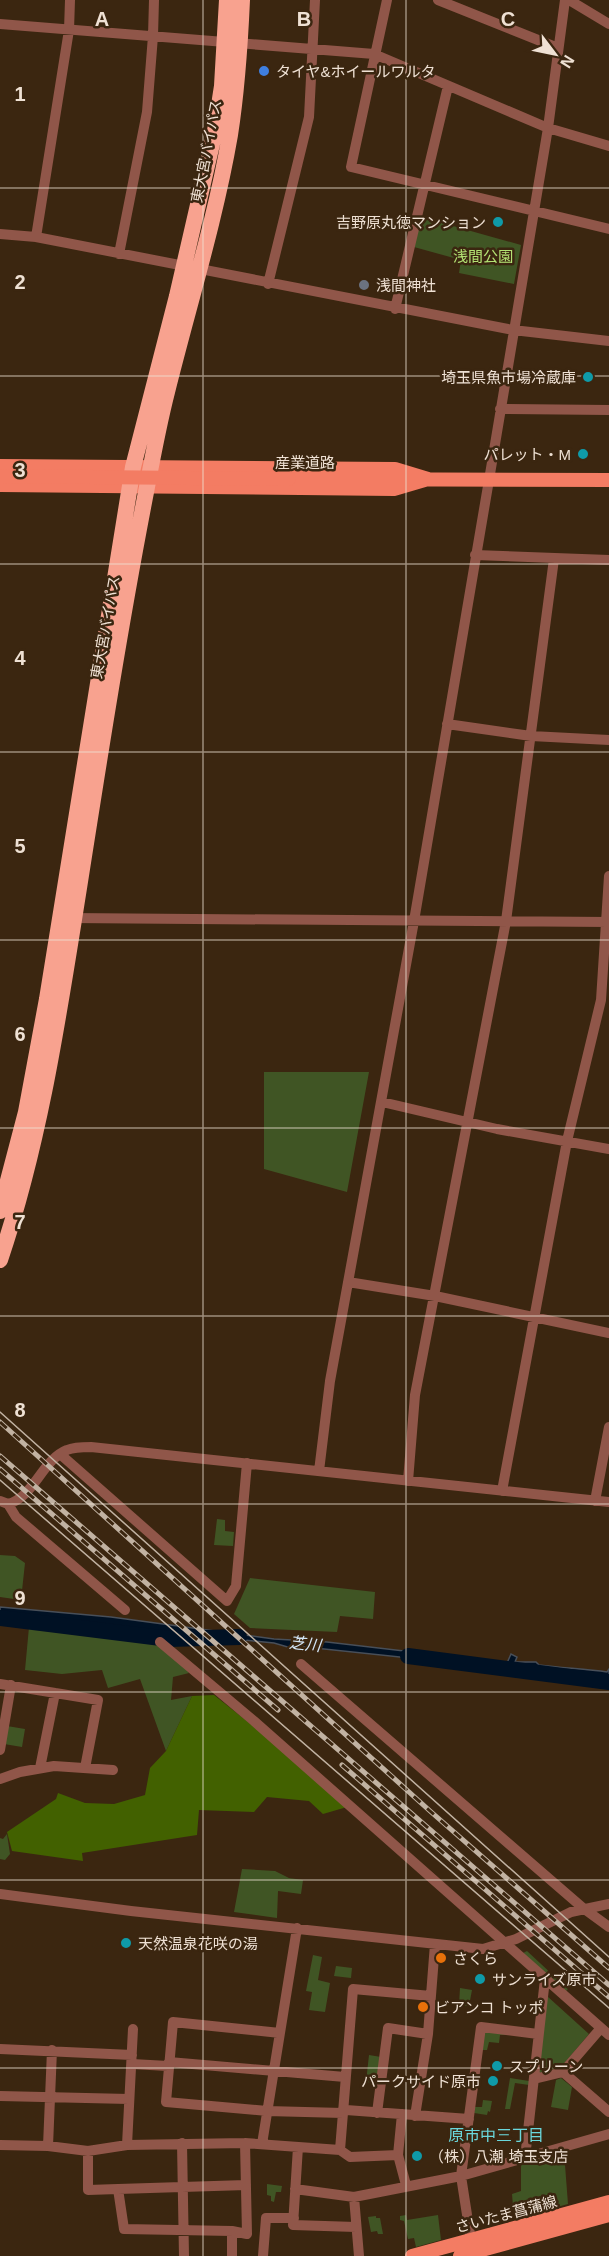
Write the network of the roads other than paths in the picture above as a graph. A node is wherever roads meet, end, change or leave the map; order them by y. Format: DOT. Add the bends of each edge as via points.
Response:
graph roads {
  1 [pos="70,0"];
  2 [pos="154,0"];
  3 [pos="227,0"];
  4 [pos="242,0"];
  5 [pos="315,0"];
  6 [pos="387,0"];
  7 [pos="438,0"];
  8 [pos="567,0"];
  9 [pos="0,24"];
  10 [pos="609,24"];
  11 [pos="69,30"];
  12 [pos="153,36"];
  13 [pos="232,44"];
  14 [pos="558,48"];
  15 [pos="313,49"];
  16 [pos="374,54"];
  17 [pos="448,86"];
  18 [pos="548,128"];
  19 [pos="609,146"];
  20 [pos="424,185"];
  21 [pos="533,210"];
  22 [pos="609,229"];
  23 [pos="0,234"];
  24 [pos="36,237"];
  25 [pos="119,254"];
  26 [pos="191,268"];
  27 [pos="268,284"];
  28 [pos="395,309"];
  29 [pos="513,330"];
  30 [pos="609,341"];
  31 [pos="500,409"];
  32 [pos="609,410"];
  33 [pos="0,466"];
  34 [pos="133,466"];
  35 [pos="151,467"];
  36 [pos="0,476"];
  37 [pos="428,479"];
  38 [pos="489,480"];
  39 [pos="609,480"];
  40 [pos="0,485"];
  41 [pos="129,487"];
  42 [pos="147,487"];
  43 [pos="475,555"];
  44 [pos="554,559"];
  45 [pos="609,560"];
  46 [pos="447,724"];
  47 [pos="531,736"];
  48 [pos="609,740"];
  49 [pos="609,876"];
  50 [pos="67,918"];
  51 [pos="414,921"];
  52 [pos="506,921"];
  53 [pos="607,922"];
  54 [pos="382,1102"];
  55 [pos="469,1122"];
  56 [pos="567,1142"];
  57 [pos="609,1149"];
  58 [pos="0,1211"];
  59 [pos="0,1260"];
  60 [pos="348,1282"];
  61 [pos="435,1296"];
  62 [pos="535,1318"];
  63 [pos="609,1333"];
  64 [pos="609,1427"];
  65 [pos="60,1454"];
  66 [pos="247,1463"];
  67 [pos="319,1470"];
  68 [pos="408,1481"];
  69 [pos="502,1491"];
  70 [pos="595,1501"];
  71 [pos="4,1502"];
  72 [pos="609,1502"];
  73 [pos="125,1610"];
  74 [pos="160,1642"];
  75 [pos="301,1664"];
  76 [pos="5,1684"];
  77 [pos="55,1693"];
  78 [pos="0,1750"];
  79 [pos="40,1768"];
  80 [pos="85,1768"];
  81 [pos="113,1770"];
  82 [pos="0,1779"];
  83 [pos="0,1895"];
  84 [pos="609,1904"];
  85 [pos="584,1908"];
  86 [pos="609,1927"];
  87 [pos="297,1928"];
  88 [pos="504,1943"];
  89 [pos="435,1944"];
  90 [pos="545,1979"];
  91 [pos="431,1996"];
  92 [pos="133,2029"];
  93 [pos="605,2031"];
  94 [pos="280,2033"];
  95 [pos="428,2034"];
  96 [pos="538,2034"];
  97 [pos="0,2049"];
  98 [pos="52,2050"];
  99 [pos="132,2059"];
  100 [pos="168,2064"];
  101 [pos="274,2072"];
  102 [pos="563,2072"];
  103 [pos="345,2077"];
  104 [pos="534,2079"];
  105 [pos="0,2096"];
  106 [pos="50,2097"];
  107 [pos="129,2099"];
  108 [pos="267,2111"];
  109 [pos="609,2112"];
  110 [pos="343,2113"];
  111 [pos="377,2113"];
  112 [pos="402,2114"];
  113 [pos="415,2116"];
  114 [pos="469,2119"];
  115 [pos="609,2134"];
  116 [pos="182,2143"];
  117 [pos="245,2143"];
  118 [pos="262,2144"];
  119 [pos="0,2145"];
  120 [pos="127,2145"];
  121 [pos="48,2146"];
  122 [pos="298,2147"];
  123 [pos="340,2150"];
  124 [pos="88,2151"];
  125 [pos="398,2155"];
  126 [pos="525,2158"];
  127 [pos="461,2176"];
  128 [pos="246,2185"];
  129 [pos="406,2185"];
  130 [pos="183,2186"];
  131 [pos="118,2189"];
  132 [pos="295,2189"];
  133 [pos="354,2197"];
  134 [pos="609,2202"];
  135 [pos="609,2215"];
  136 [pos="294,2218"];
  137 [pos="356,2227"];
  138 [pos="183,2230"];
  139 [pos="232,2231"];
  140 [pos="469,2251"];
  141 [pos="184,2256"];
  142 [pos="231,2256"];
  143 [pos="263,2256"];
  144 [pos="359,2256"];
  145 [pos="412,2256"];
  1 -- 11 [label="street"];
  2 -- 12 [label="street"];
  3 -- 13 [label="highway, 東大宮バイパス"];
  4 -- 13 [label="highway, 東大宮バイパス"];
  5 -- 15 [label="street"];
  6 -- 16 [label="street"];
  7 -- 14 [label="street"];
  8 -- 10 [label="street"];
  8 -- 14 [label="street"];
  9 -- 11 [label="street"];
  11 -- 12 [label="street"];
  11 -- 24 [label="street"];
  12 -- 13 [label="street"];
  12 -- 25 [label="street" via="147,112"];
  13 -- 15 [label="street"];
  13 -- 26 [label="highway, 東大宮バイパス"];
  14 -- 18 [label="street"];
  15 -- 16 [label="street"];
  15 -- 27 [label="street" via="309,117"];
  16 -- 17 [label="street"];
  16 -- 20 [label="street" via="351,167"];
  17 -- 18 [label="street"];
  17 -- 20 [label="street"];
  18 -- 19 [label="street"];
  18 -- 21 [label="street"];
  20 -- 21 [label="street"];
  20 -- 28 [label="street"];
  21 -- 22 [label="street"];
  21 -- 29 [label="street"];
  23 -- 24 [label="street"];
  24 -- 25 [label="street"];
  25 -- 26 [label="street"];
  26 -- 27 [label="street"];
  26 -- 34 [label="highway, 東大宮バイパス"];
  26 -- 35 [label="highway, 東大宮バイパス"];
  27 -- 28 [label="street"];
  28 -- 29 [label="street"];
  29 -- 30 [label="street"];
  29 -- 31 [label="street"];
  31 -- 32 [label="street"];
  31 -- 38 [label="street"];
  33 -- 34 [label="main road"];
  34 -- 35 [label="main road"];
  34 -- 41 [label="highway, 東大宮バイパス"];
  35 -- 37 [label="main road" via="395,470"];
  35 -- 42 [label="highway, 東大宮バイパス"];
  36 -- 37 [label="main road, 産業道路, bridge"];
  37 -- 38 [label="main road, 産業道路"];
  37 -- 42 [label="main road" via="394,489"];
  38 -- 39 [label="main road, 産業道路"];
  38 -- 43 [label="street"];
  40 -- 41 [label="main road"];
  41 -- 42 [label="main road"];
  41 -- 50 [label="highway, 東大宮バイパス"];
  42 -- 50 [label="highway, 東大宮バイパス"];
  43 -- 44 [label="street"];
  43 -- 46 [label="street"];
  44 -- 45 [label="street"];
  44 -- 47 [label="street"];
  46 -- 47 [label="street"];
  46 -- 51 [label="street"];
  47 -- 48 [label="street"];
  47 -- 52 [label="street"];
  49 -- 53 [label="street"];
  50 -- 51 [label="street"];
  50 -- 58 [label="highway, 東大宮バイパス" via="26,1112"];
  50 -- 59 [label="highway, 東大宮バイパス" via="62,1002 40,1115"];
  51 -- 52 [label="street"];
  51 -- 54 [label="street"];
  52 -- 53 [label="street"];
  52 -- 55 [label="street"];
  53 -- 56 [label="street" via="601,1000"];
  54 -- 55 [label="street"];
  54 -- 60 [label="street"];
  55 -- 56 [label="street"];
  55 -- 61 [label="street"];
  56 -- 57 [label="street"];
  56 -- 62 [label="street"];
  60 -- 61 [label="street"];
  60 -- 67 [label="street"];
  61 -- 62 [label="street"];
  61 -- 68 [label="street" via="415,1395"];
  62 -- 63 [label="street"];
  62 -- 69 [label="street"];
  64 -- 70 [label="street"];
  65 -- 66 [label="street" via="91,1447"];
  65 -- 66 [label="street" via="227,1601 236,1586"];
  65 -- 71 [label="street" via="18,1500"];
  66 -- 67 [label="street"];
  67 -- 68 [label="street"];
  68 -- 69 [label="street"];
  69 -- 70 [label="street"];
  70 -- 72 [label="street"];
  71 -- 73 [label="street" via="16,1517"];
  74 -- 88 [label="street"];
  75 -- 85 [label="street"];
  76 -- 77 [label="street"];
  76 -- 78 [label="street"];
  77 -- 79 [label="street"];
  77 -- 80 [label="street" via="98,1700"];
  79 -- 80 [label="street"];
  79 -- 82 [label="street"];
  80 -- 81 [label="street"];
  83 -- 87 [label="street"];
  84 -- 85 [label="street"];
  85 -- 86 [label="street"];
  85 -- 88 [label="street"];
  87 -- 89 [label="street"];
  87 -- 94 [label="street"];
  88 -- 89 [label="street" via="483,1949"];
  88 -- 90 [label="street"];
  89 -- 91 [label="street"];
  90 -- 93 [label="street"];
  90 -- 96 [label="street"];
  91 -- 95 [label="street"];
  91 -- 103 [label="street" via="353,1989"];
  92 -- 99 [label="street"];
  93 -- 102 [label="street"];
  94 -- 100 [label="street" via="173,2022"];
  94 -- 101 [label="street"];
  95 -- 111 [label="street" via="388,2028"];
  95 -- 113 [label="street"];
  96 -- 104 [label="street"];
  96 -- 114 [label="street" via="481,2027"];
  97 -- 98 [label="street"];
  98 -- 99 [label="street"];
  98 -- 106 [label="street"];
  99 -- 100 [label="street"];
  99 -- 107 [label="street"];
  100 -- 101 [label="street"];
  100 -- 108 [label="street" via="166,2103"];
  101 -- 103 [label="street"];
  101 -- 108 [label="street"];
  102 -- 104 [label="street"];
  102 -- 109 [label="street"];
  103 -- 110 [label="street"];
  104 -- 126 [label="street"];
  105 -- 106 [label="street"];
  106 -- 107 [label="street"];
  106 -- 121 [label="street"];
  107 -- 120 [label="street"];
  108 -- 110 [label="street"];
  108 -- 118 [label="street"];
  110 -- 111 [label="street"];
  110 -- 123 [label="street"];
  111 -- 112 [label="street"];
  112 -- 113 [label="street"];
  112 -- 125 [label="street"];
  113 -- 114 [label="street"];
  114 -- 127 [label="street"];
  115 -- 126 [label="street"];
  116 -- 117 [label="street"];
  116 -- 120 [label="street"];
  116 -- 130 [label="street"];
  117 -- 118 [label="street"];
  117 -- 128 [label="street"];
  118 -- 122 [label="street"];
  119 -- 121 [label="street"];
  120 -- 124 [label="street"];
  121 -- 124 [label="street"];
  122 -- 123 [label="street"];
  122 -- 132 [label="street"];
  123 -- 125 [label="street" via="350,2157"];
  124 -- 131 [label="street" via="88,2190"];
  125 -- 129 [label="street"];
  126 -- 127 [label="street"];
  127 -- 129 [label="street"];
  127 -- 140 [label="street"];
  128 -- 130 [label="street"];
  128 -- 139 [label="street" via="247,2234"];
  129 -- 133 [label="street"];
  130 -- 131 [label="street"];
  130 -- 138 [label="street"];
  131 -- 138 [label="street" via="124,2229"];
  132 -- 133 [label="street"];
  132 -- 136 [label="street"];
  133 -- 137 [label="street"];
  134 -- 140 [label="main road, さいたま菖蒲線"];
  135 -- 140 [label="main road, さいたま菖蒲線"];
  136 -- 137 [label="street" via="293,2225"];
  136 -- 143 [label="street" via="266,2218"];
  137 -- 144 [label="street"];
  138 -- 139 [label="street"];
  138 -- 141 [label="street"];
  139 -- 142 [label="street"];
  140 -- 145 [label="main road, さいたま菖蒲線"];
}
